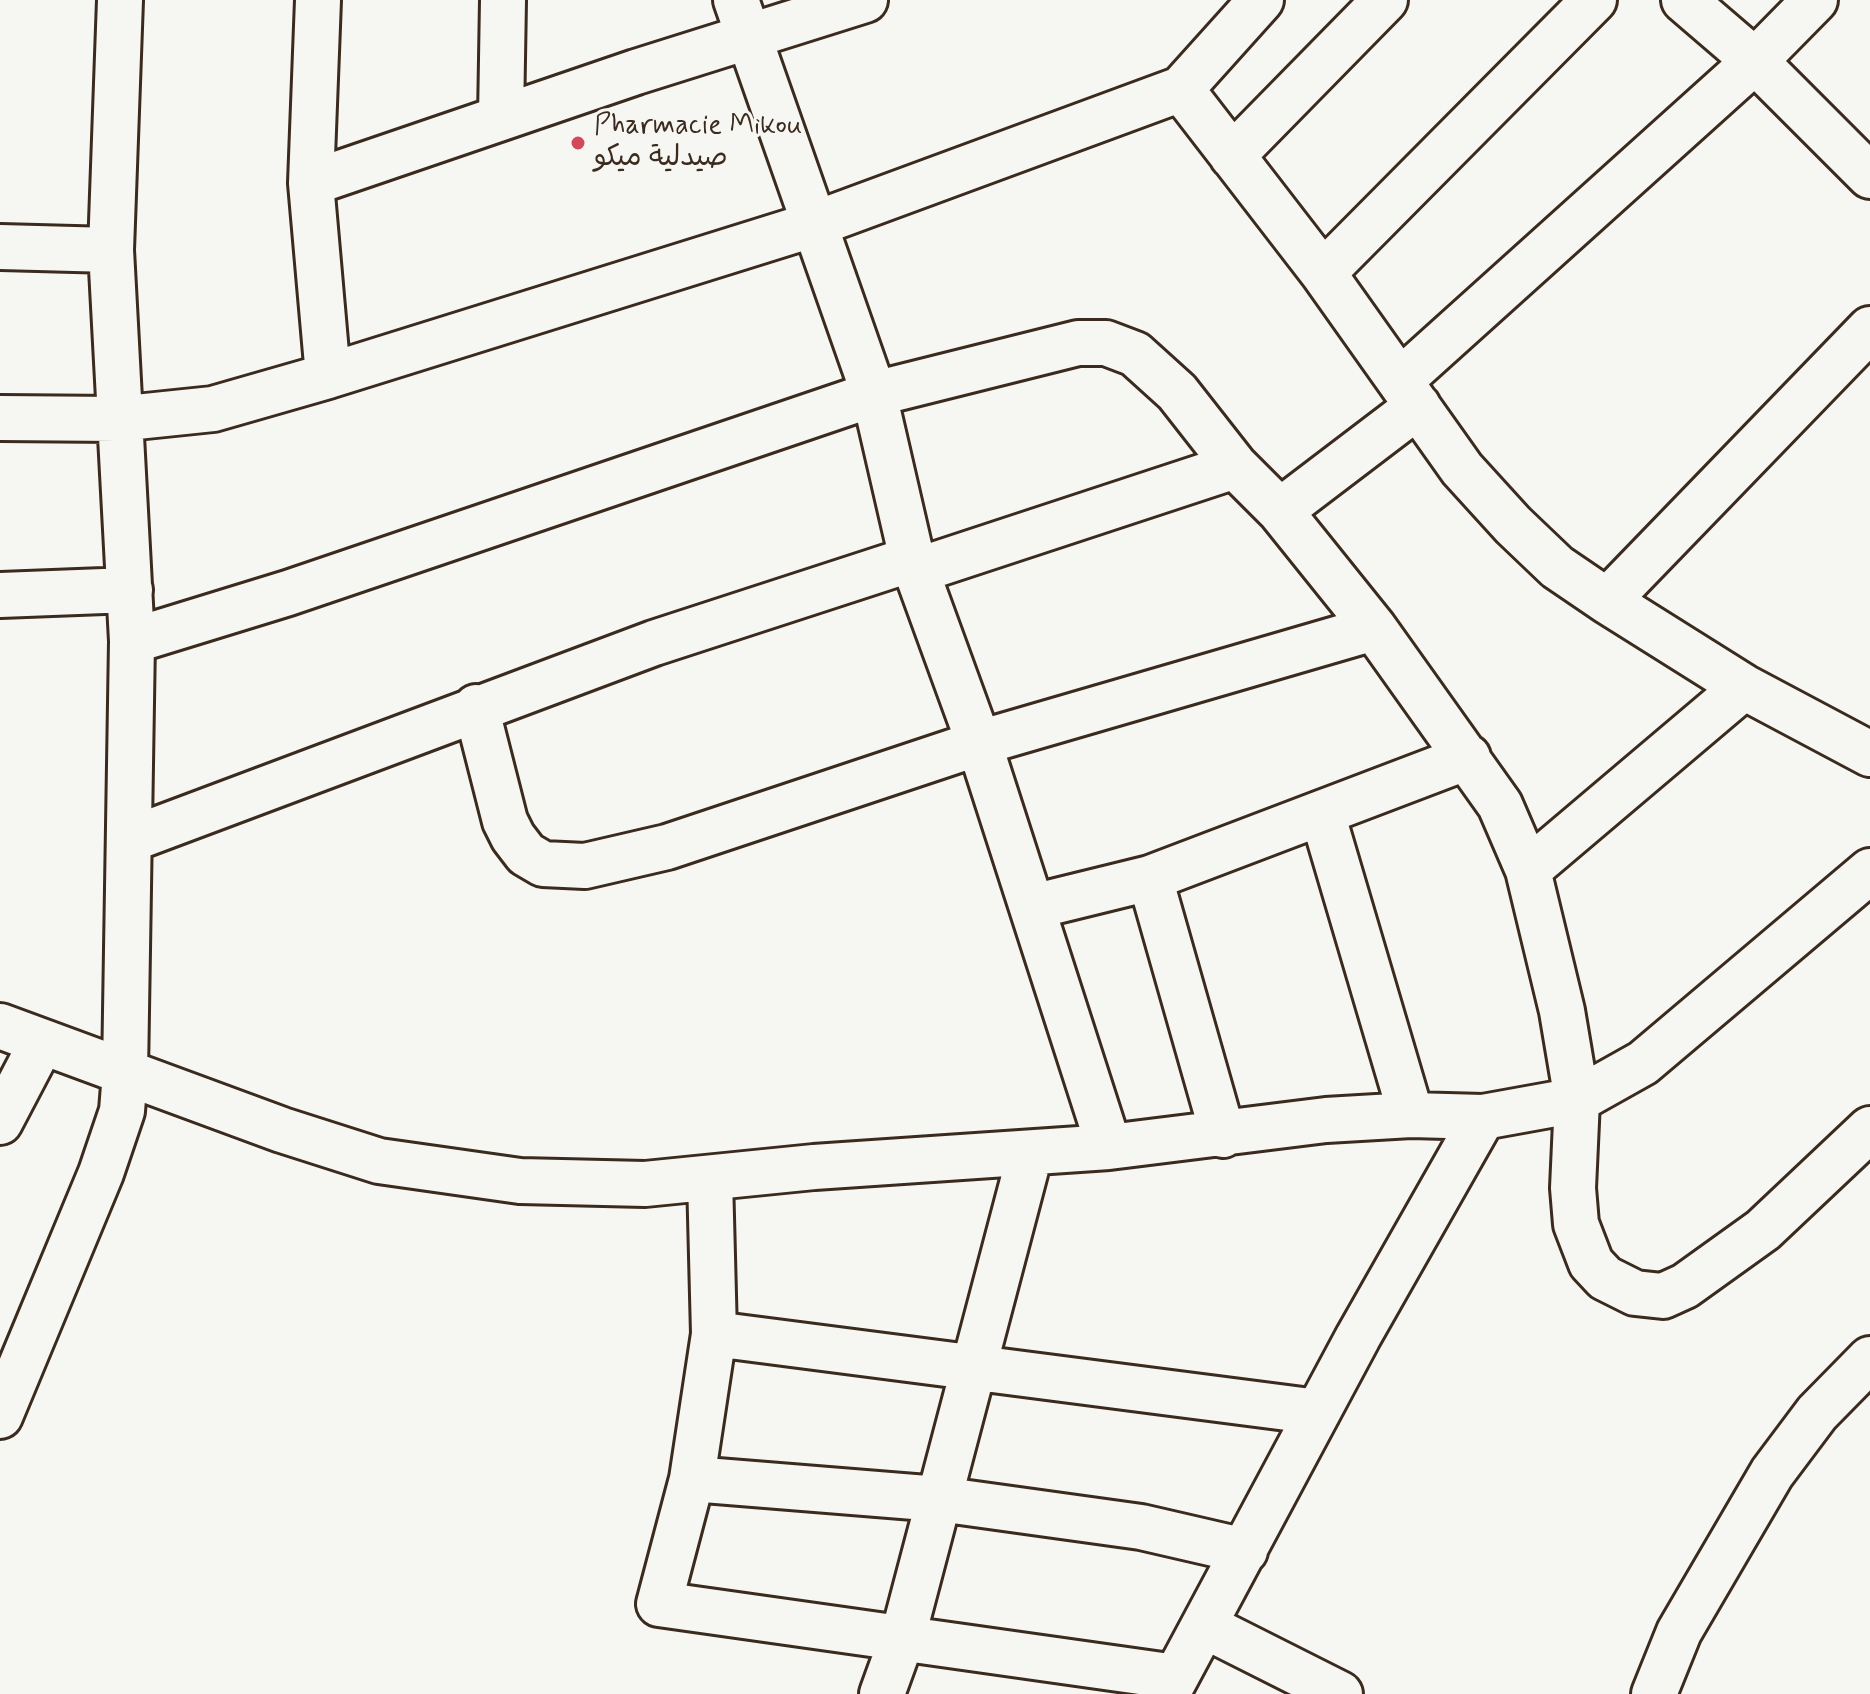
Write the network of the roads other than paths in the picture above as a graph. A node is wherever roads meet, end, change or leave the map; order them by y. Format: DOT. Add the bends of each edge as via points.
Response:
graph roads {
  1 [pos="120,0"];
  2 [pos="318,0"];
  3 [pos="503,0"];
  4 [pos="865,0"];
  5 [pos="1261,0"];
  6 [pos="1385,0"];
  7 [pos="1594,0"];
  8 [pos="1684,0"];
  9 [pos="1815,0"];
  10 [pos="742,18"];
  11 [pos="1755,61"];
  12 [pos="1181,89"];
  13 [pos="501,118"];
  14 [pos="1232,156"];
  15 [pos="1870,176"];
  16 [pos="311,183"];
  17 [pos="815,224"];
  18 [pos="0,247"];
  19 [pos="111,250"];
  20 [pos="1323,273"];
  21 [pos="1870,329"];
  22 [pos="328,376"];
  23 [pos="1409,393"];
  24 [pos="874,394"];
  25 [pos="0,418"];
  26 [pos="117,419"];
  27 [pos="1235,466"];
  28 [pos="1280,511"];
  29 [pos="914,565"];
  30 [pos="130,590"];
  31 [pos="0,595"];
  32 [pos="1607,601"];
  33 [pos="1374,628"];
  34 [pos="132,641"];
  35 [pos="1744,687"];
  36 [pos="476,707"];
  37 [pos="979,743"];
  38 [pos="1870,754"];
  39 [pos="1468,757"];
  40 [pos="1322,813"];
  41 [pos="129,840"];
  42 [pos="1528,870"];
  43 [pos="1870,871"];
  44 [pos="1150,878"];
  45 [pos="1032,907"];
  46 [pos="0,1026"];
  47 [pos="42,1042"];
  48 [pos="125,1073"];
  49 [pos="1577,1100"];
  50 [pos="1411,1115"];
  51 [pos="1483,1117"];
  52 [pos="0,1122"];
  53 [pos="1870,1129"];
  54 [pos="1223,1135"];
  55 [pos="1109,1147"];
  56 [pos="1030,1154"];
  57 [pos="710,1178"];
  58 [pos="714,1334"];
  59 [pos="1870,1359"];
  60 [pos="973,1368"];
  61 [pos="1318,1412"];
  62 [pos="0,1416"];
  63 [pos="692,1479"];
  64 [pos="939,1499"];
  65 [pos="1245,1551"];
  66 [pos="1205,1626"];
  67 [pos="903,1636"];
  68 [pos="1171,1686"];
  69 [pos="882,1694"];
  70 [pos="1340,1694"];
  71 [pos="1654,1694"];
  1 -- 19 [label="street"];
  2 -- 16 [label="street"];
  3 -- 13 [label="street"];
  4 -- 10 [label="street"];
  5 -- 12 [label="street"];
  6 -- 14 [label="street"];
  7 -- 20 [label="street"];
  8 -- 11 [label="street"];
  9 -- 11 [label="street"];
  10 -- 13 [label="street"];
  10 -- 17 [label="street"];
  11 -- 15 [label="street"];
  11 -- 23 [label="street"];
  12 -- 14 [label="street"];
  12 -- 17 [label="street"];
  13 -- 16 [label="street"];
  14 -- 20 [label="street"];
  16 -- 22 [label="street"];
  17 -- 22 [label="street"];
  17 -- 24 [label="street"];
  18 -- 19 [label="street"];
  19 -- 26 [label="street"];
  20 -- 23 [label="street"];
  21 -- 32 [label="street"];
  22 -- 26 [label="street" via="213,409"];
  23 -- 28 [label="street"];
  23 -- 32 [label="street" via="1462,469 1513,525 1557,567"];
  24 -- 27 [label="street" via="1078,343 1106,343 1135,354 1177,392"];
  24 -- 29 [label="street"];
  24 -- 34 [label="street"];
  25 -- 26 [label="street"];
  26 -- 30 [label="street"];
  27 -- 28 [label="street"];
  27 -- 29 [label="street"];
  28 -- 33 [label="street"];
  29 -- 36 [label="street" via="654,643"];
  29 -- 37 [label="street"];
  30 -- 31 [label="street"];
  30 -- 34 [label="street"];
  32 -- 35 [label="street"];
  33 -- 37 [label="street"];
  33 -- 39 [label="street"];
  34 -- 41 [label="street"];
  35 -- 38 [label="street"];
  35 -- 42 [label="street"];
  36 -- 37 [label="street" via="513,837 534,859 560,868 667,847"];
  36 -- 41 [label="street"];
  37 -- 45 [label="street"];
  39 -- 40 [label="street"];
  39 -- 42 [label="street" via="1500,805"];
  40 -- 44 [label="street"];
  40 -- 50 [label="street"];
  41 -- 48 [label="street"];
  42 -- 49 [label="street"];
  43 -- 49 [label="street" via="1643,1063"];
  44 -- 45 [label="street"];
  44 -- 54 [label="street"];
  45 -- 55 [label="street"];
  46 -- 47 [label="street"];
  47 -- 48 [label="street"];
  47 -- 52 [label="street"];
  48 -- 57 [label="street" via="379,1161 456,1175 645,1184"];
  48 -- 62 [label="street" via="122,1111 101,1173"];
  49 -- 51 [label="street"];
  49 -- 53 [label="street" via="1573,1188 1582,1244 1605,1278 1635,1293 1663,1296 1721,1263 1763,1230"];
  50 -- 51 [label="street"];
  50 -- 54 [label="street" via="1326,1120"];
  51 -- 61 [label="street"];
  54 -- 55 [label="street"];
  55 -- 56 [label="street"];
  56 -- 57 [label="street"];
  56 -- 60 [label="street"];
  57 -- 58 [label="street"];
  58 -- 60 [label="street"];
  58 -- 63 [label="street"];
  59 -- 71 [label="street" via="1817,1413 1772,1473 1679,1632"];
  60 -- 61 [label="street"];
  60 -- 64 [label="street"];
  61 -- 65 [label="street"];
  63 -- 64 [label="street"];
  63 -- 67 [label="street" via="659,1604"];
  64 -- 65 [label="street" via="1141,1527"];
  64 -- 67 [label="street"];
  65 -- 66 [label="street"];
  66 -- 68 [label="street"];
  66 -- 70 [label="street"];
  67 -- 68 [label="street"];
  67 -- 69 [label="street"];
}
